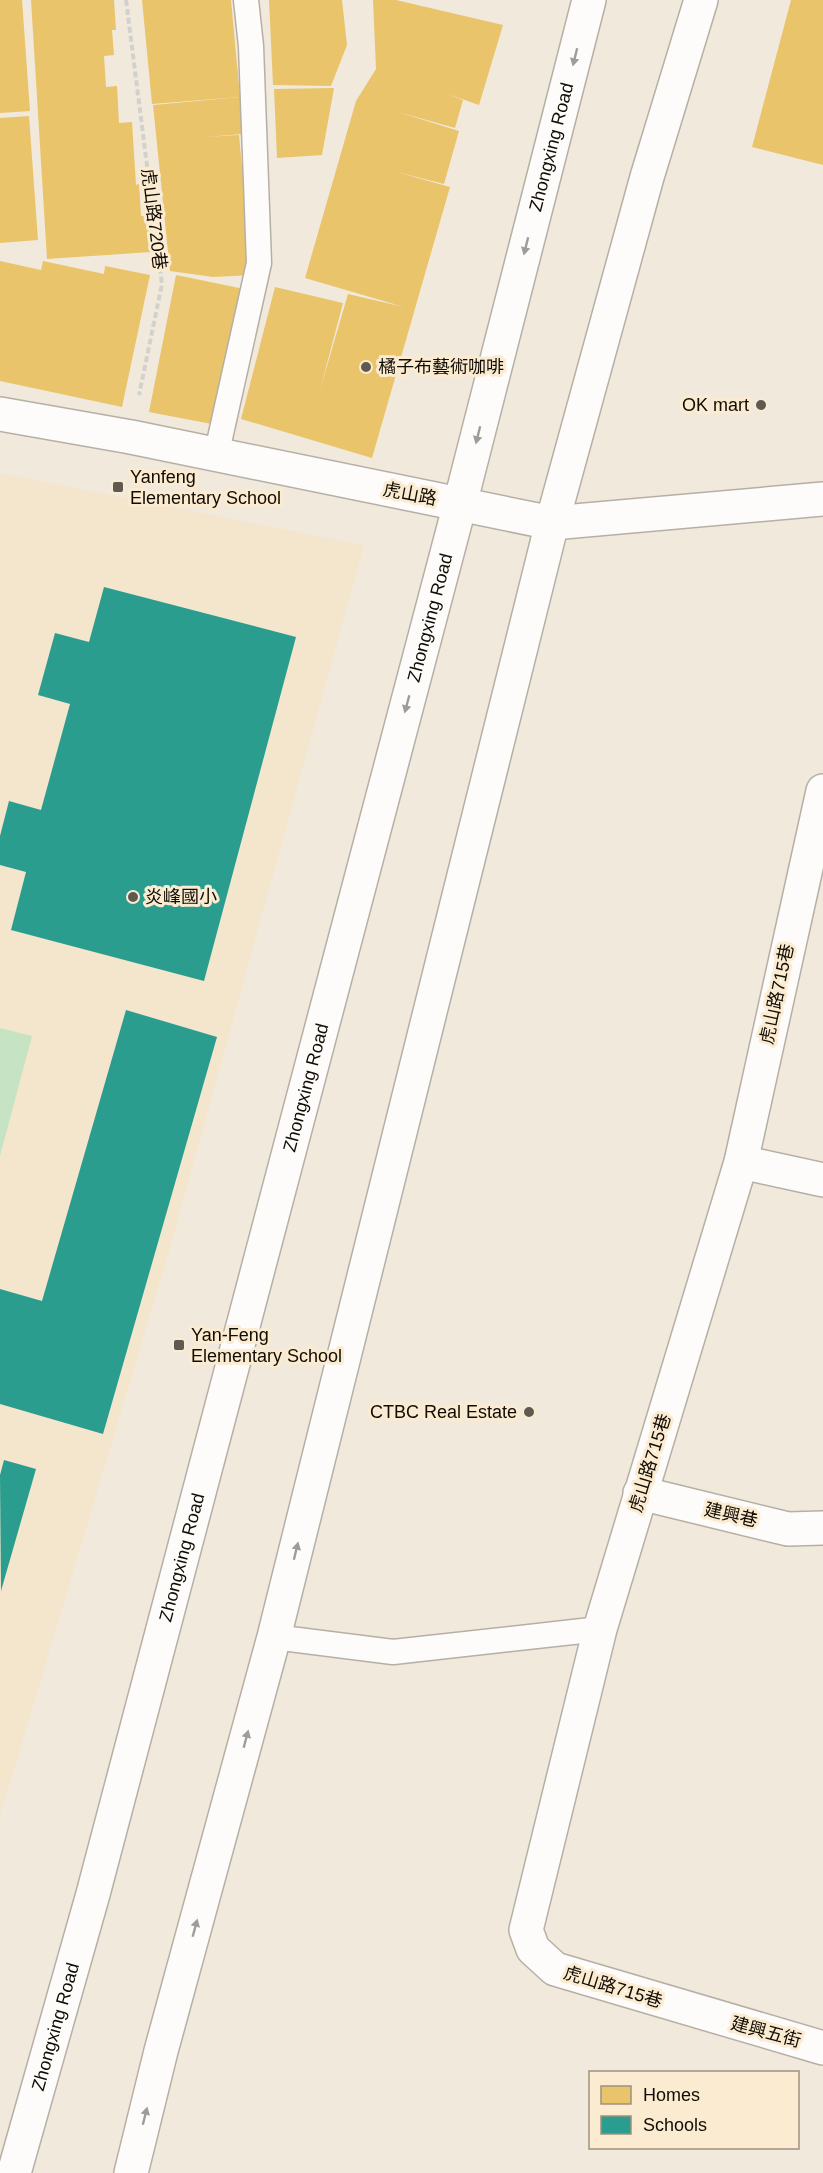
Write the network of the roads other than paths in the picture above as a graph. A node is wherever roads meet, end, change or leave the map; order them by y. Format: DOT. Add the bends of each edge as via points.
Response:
graph roads {
  1 [pos="246,0"];
  2 [pos="589,0"];
  3 [pos="701,0"];
  4 [pos="0,414"];
  5 [pos="216,456"];
  6 [pos="823,499"];
  7 [pos="460,504"];
  8 [pos="552,523"];
  9 [pos="823,791"];
  10 [pos="817,843"];
  11 [pos="741,1162"];
  12 [pos="823,1180"];
  13 [pos="640,1493"];
  14 [pos="823,1528"];
  15 [pos="600,1629"];
  16 [pos="274,1637"];
  17 [pos="709,2016"];
  18 [pos="820,2040"];
  19 [pos="14,2173"];
  20 [pos="131,2173"];
  1 -- 5 [label="lane" via="259,263"];
  2 -- 7 [label="street, Zhongxing Road, one-way"];
  3 -- 8 [label="street" via="647,177"];
  4 -- 5 [label="street, 虎山路"];
  5 -- 7 [label="street, 虎山路"];
  6 -- 8 [label="street, 虎山路"];
  7 -- 8 [label="street, 虎山路"];
  7 -- 19 [label="street, Zhongxing Road, one-way" via="93,1894"];
  16 -- 8 [label="street, one-way"];
  9 -- 10 [label="street, 虎山路715巷"];
  10 -- 11 [label="street, 虎山路715巷"];
  11 -- 12 [label="street"];
  11 -- 13 [label="street, 虎山路715巷"];
  13 -- 14 [label="street, 建興巷" via="788,1529"];
  13 -- 15 [label="street, 虎山路715巷"];
  15 -- 16 [label="lane" via="393,1652"];
  15 -- 17 [label="street, 虎山路715巷" via="526,1930 533,1949 555,1969"];
  20 -- 16 [label="street, one-way"];
  17 -- 18 [label="street, 建興五街"];
}
